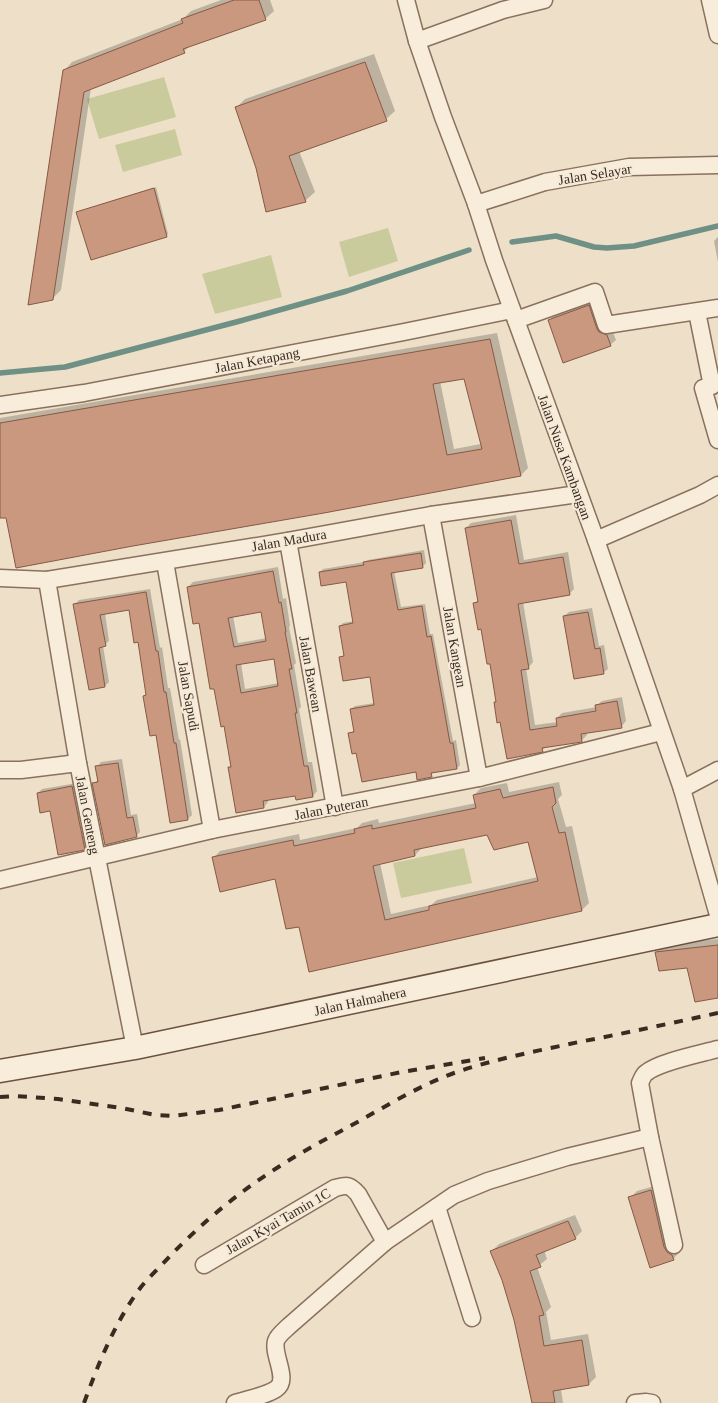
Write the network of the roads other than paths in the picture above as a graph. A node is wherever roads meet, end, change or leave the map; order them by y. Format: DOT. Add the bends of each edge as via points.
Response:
graph roads {
  1 [pos="406,0"];
  2 [pos="544,0"];
  3 [pos="710,0"];
  4 [pos="718,35"];
  5 [pos="418,41"];
  6 [pos="718,165"];
  7 [pos="476,204"];
  8 [pos="718,308"];
  9 [pos="697,312"];
  10 [pos="514,315"];
  11 [pos="0,405"];
  12 [pos="718,440"];
  13 [pos="718,485"];
  14 [pos="578,494"];
  15 [pos="431,515"];
  16 [pos="596,540"];
  17 [pos="288,541"];
  18 [pos="165,562"];
  19 [pos="0,578"];
  20 [pos="47,580"];
  21 [pos="661,732"];
  22 [pos="78,763"];
  23 [pos="0,770"];
  24 [pos="718,770"];
  25 [pos="479,778"];
  26 [pos="682,789"];
  27 [pos="335,807"];
  28 [pos="212,830"];
  29 [pos="97,857"];
  30 [pos="0,880"];
  31 [pos="718,915"];
  32 [pos="718,925"];
  33 [pos="135,1048"];
  34 [pos="718,1049"];
  35 [pos="0,1071"];
  36 [pos="650,1137"];
  37 [pos="437,1207"];
  38 [pos="384,1242"];
  39 [pos="674,1245"];
  40 [pos="204,1265"];
  41 [pos="472,1318"];
  42 [pos="235,1403"];
  43 [pos="635,1403"];
  44 [pos="652,1403"];
  1 -- 5 [label="street, Jalan Nusa Kambangan"];
  2 -- 5 [label="street" via="503,10"];
  3 -- 4 [label="street"];
  5 -- 7 [label="street, Jalan Nusa Kambangan"];
  6 -- 7 [label="street, Jalan Selayar" via="629,167 544,182"];
  7 -- 10 [label="street, Jalan Nusa Kambangan"];
  8 -- 9 [label="street"];
  9 -- 10 [label="street, Jalan Ketapang" via="606,325 595,292"];
  9 -- 12 [label="street" via="712,386 703,388"];
  10 -- 11 [label="street, Jalan Ketapang"];
  10 -- 14 [label="street, Jalan Nusa Kambangan"];
  13 -- 16 [label="street"];
  14 -- 15 [label="street, Jalan Madura"];
  14 -- 16 [label="street, Jalan Nusa Kambangan"];
  15 -- 17 [label="street, Jalan Madura"];
  15 -- 25 [label="street, Jalan Kangean"];
  16 -- 21 [label="street, Jalan Nusa Kambangan"];
  17 -- 18 [label="street, Jalan Madura"];
  17 -- 27 [label="street, Jalan Bawean"];
  18 -- 20 [label="street, Jalan Madura"];
  18 -- 28 [label="street, Jalan Sapudi"];
  19 -- 20 [label="street, Jalan Madura"];
  20 -- 22 [label="street, Jalan Genteng"];
  21 -- 25 [label="street, Jalan Puteran"];
  21 -- 26 [label="street, Jalan Nusa Kambangan"];
  22 -- 23 [label="street"];
  22 -- 29 [label="street, Jalan Genteng"];
  24 -- 26 [label="street"];
  25 -- 27 [label="street, Jalan Puteran"];
  26 -- 31 [label="street, Jalan Nusa Kambangan"];
  27 -- 28 [label="street, Jalan Puteran"];
  28 -- 29 [label="street, Jalan Puteran"];
  29 -- 30 [label="street, Jalan Puteran"];
  29 -- 33 [label="street, Jalan Genteng"];
  32 -- 33 [label="street, Jalan Halmahera"];
  33 -- 35 [label="street, Jalan Halmahera"];
  34 -- 36 [label="street" via="661,1065 642,1077 640,1083"];
  36 -- 37 [label="street" via="488,1181"];
  36 -- 39 [label="street"];
  37 -- 38 [label="street"];
  37 -- 41 [label="street"];
  38 -- 40 [label="street, Jalan Kyai Tamin 1C" via="358,1194 346,1185 335,1188"];
  38 -- 42 [label="street" via="276,1340 282,1375 278,1388"];
  43 -- 44 [label="street"];
}
